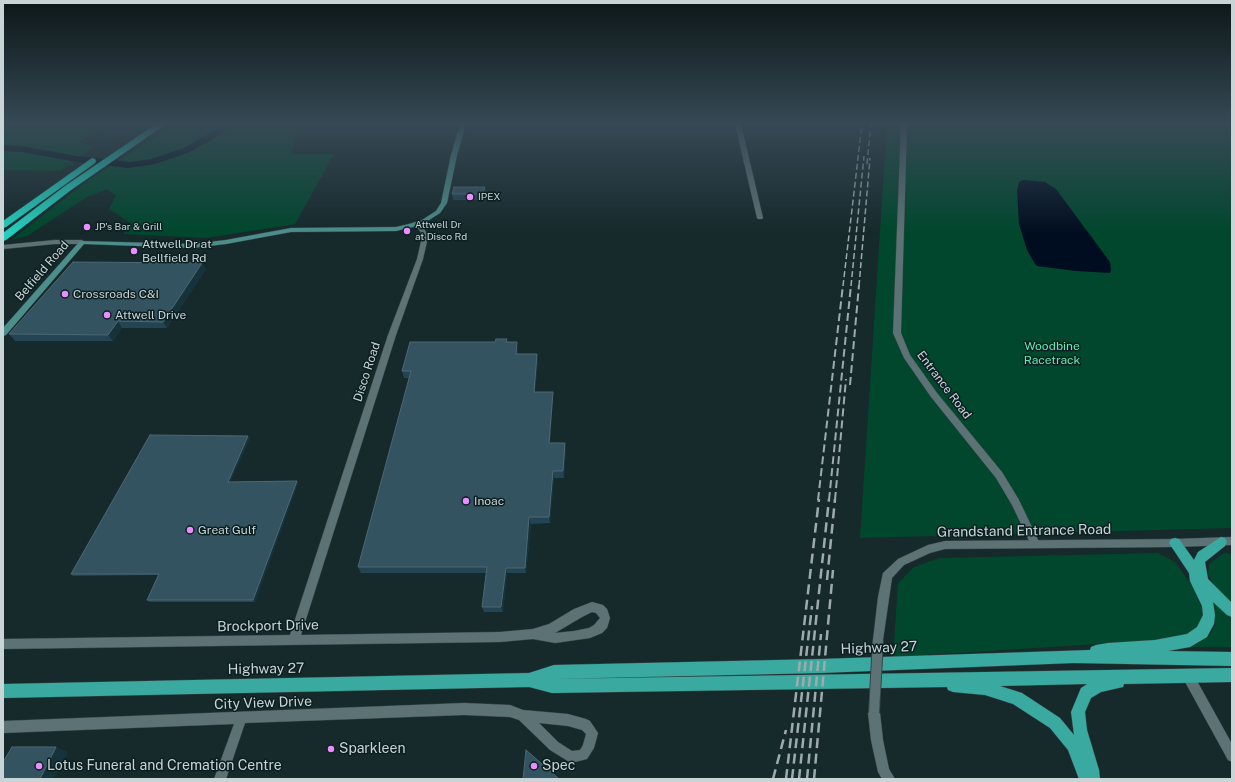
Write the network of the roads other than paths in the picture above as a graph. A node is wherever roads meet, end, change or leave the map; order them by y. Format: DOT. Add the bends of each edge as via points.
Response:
graph roads {
  1 [pos="94,160"];
  2 [pos="102,160"];
  3 [pos="453,160"];
  4 [pos="747,160"];
  5 [pos="903,160"];
  6 [pos="760,218"];
  7 [pos="417,224"];
  8 [pos="3,226"];
  9 [pos="3,238"];
  10 [pos="79,245"];
  11 [pos="3,247"];
  12 [pos="3,333"];
  13 [pos="1226,542"];
  14 [pos="1175,543"];
  15 [pos="1034,544"];
  16 [pos="1195,572"];
  17 [pos="1207,588"];
  18 [pos="1232,611"];
  19 [pos="533,634"];
  20 [pos="294,640"];
  21 [pos="3,644"];
  22 [pos="1074,656"];
  23 [pos="1232,659"];
  24 [pos="1232,675"];
  25 [pos="1162,676"];
  26 [pos="1188,676"];
  27 [pos="529,680"];
  28 [pos="905,680"];
  29 [pos="3,691"];
  30 [pos="523,716"];
  31 [pos="241,719"];
  32 [pos="3,727"];
  33 [pos="1232,756"];
  34 [pos="220,779"];
  35 [pos="889,779"];
  36 [pos="1087,779"];
  37 [pos="1092,779"];
  1 -- 8 [label="highway" via="74,172"];
  2 -- 9 [label="highway"];
  3 -- 7 [label="main road" via="442,207 434,215"];
  4 -- 6 [label="street"];
  5 -- 15 [label="street, Entrance Road" via="897,333 907,356 934,395 999,475 1016,502"];
  7 -- 10 [label="main road" via="396,229 291,230 192,246 130,245 110,248"];
  7 -- 20 [label="street, Disco Road" via="425,237 420,259 391,338"];
  10 -- 11 [label="street"];
  10 -- 12 [label="main road, Belfield Road"];
  13 -- 14 [label="street, Grandstand Entrance Road"];
  13 -- 17 [label="main road" via="1202,556 1199,562"];
  14 -- 15 [label="street, Grandstand Entrance Road"];
  14 -- 16 [label="main road"];
  15 -- 35 [label="street, Grandstand Entrance Road, bridge" via="945,545 928,549 901,562 887,576 878,640 874,713 876,740 884,772"];
  16 -- 17 [label="main road"];
  16 -- 22 [label="main road" via="1209,614 1202,632 1190,640 1156,647 1108,650"];
  17 -- 18 [label="main road"];
  19 -- 19 [label="street, Brockport Drive" via="555,638 574,636 598,629 605,618 599,608 592,607 551,629"];
  19 -- 20 [label="street, Brockport Drive" via="500,637"];
  20 -- 21 [label="street, Brockport Drive"];
  22 -- 23 [label="main road, Highway 27"];
  22 -- 27 [label="main road, Highway 27" via="821,666 554,672"];
  24 -- 26 [label="main road, Highway 27"];
  25 -- 26 [label="main road, Highway 27"];
  25 -- 28 [label="main road, Highway 27"];
  25 -- 37 [label="main road" via="1099,685 1086,693 1078,712"];
  26 -- 33 [label="street"];
  27 -- 28 [label="main road, Highway 27" via="552,686"];
  27 -- 29 [label="main road, Highway 27"];
  28 -- 36 [label="main road" via="985,688 1018,698 1055,723 1073,745"];
  30 -- 30 [label="street, City View Drive" via="554,746 571,757 582,755 588,748 592,733 586,725 568,720"];
  30 -- 31 [label="street, City View Drive" via="510,711 464,709"];
  31 -- 32 [label="street, City View Drive"];
  31 -- 34 [label="street"];
}
